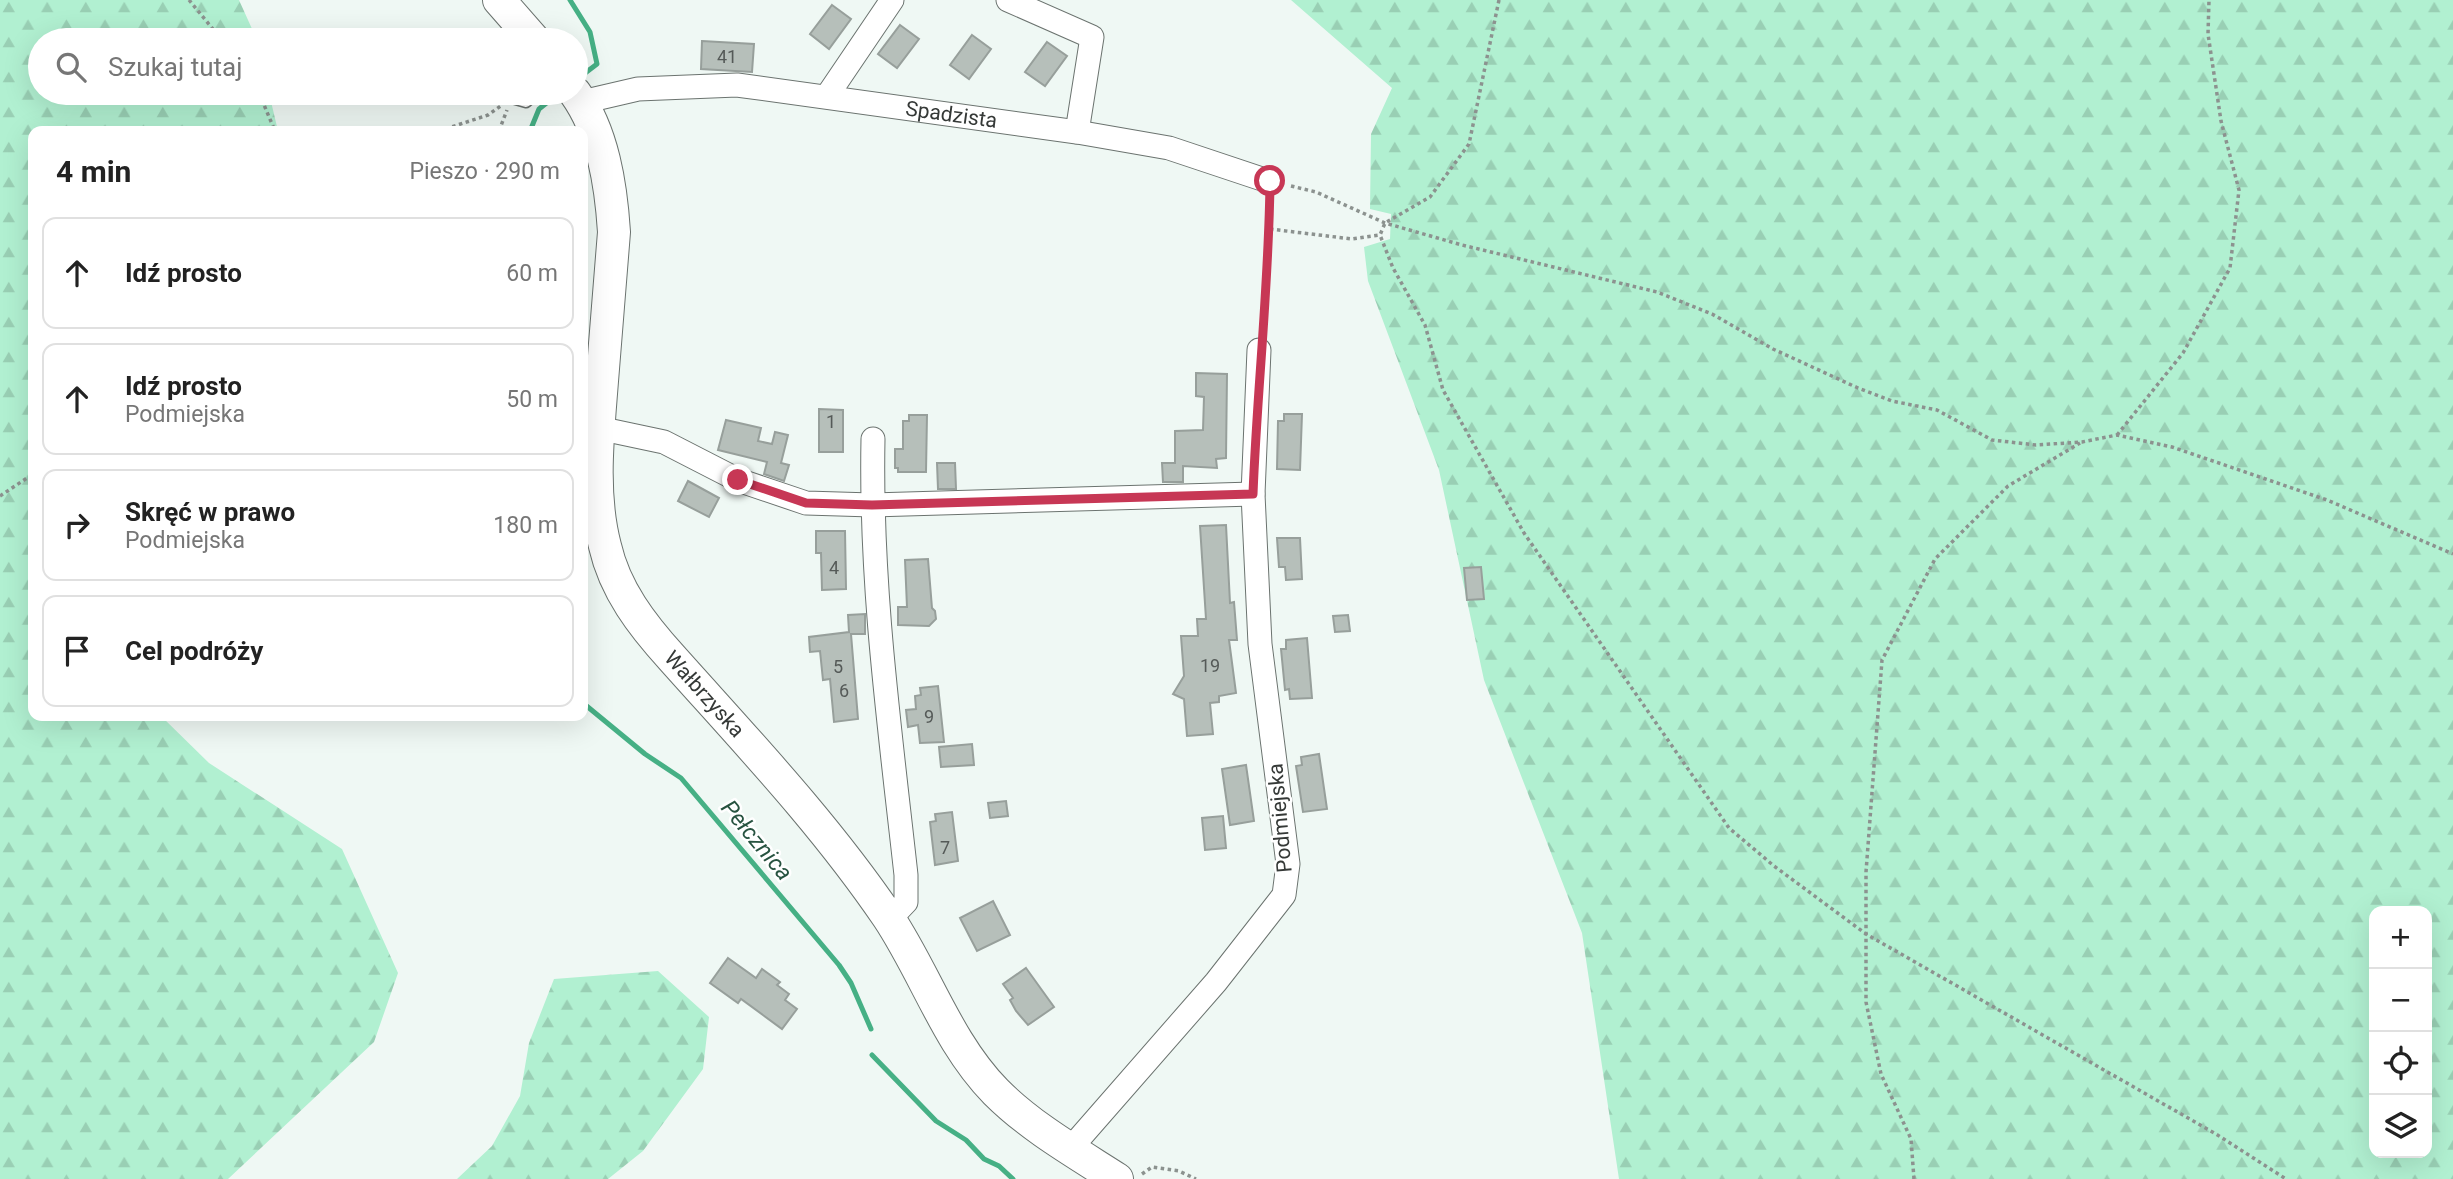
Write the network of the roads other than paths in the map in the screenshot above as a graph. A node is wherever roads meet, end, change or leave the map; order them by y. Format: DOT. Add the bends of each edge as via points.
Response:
graph roads {
  1 [pos="499,0"];
  2 [pos="892,0"];
  3 [pos="1008,0"];
  4 [pos="522,28"];
  5 [pos="588,96"];
  6 [pos="827,96"];
  7 [pos="581,105"];
  8 [pos="1077,132"];
  9 [pos="1270,181"];
  10 [pos="1259,350"];
  11 [pos="598,428"];
  12 [pos="873,439"];
  13 [pos="1253,494"];
  14 [pos="872,505"];
  15 [pos="890,920"];
  16 [pos="1070,1149"];
  17 [pos="1117,1179"];
  1 -- 4 [label="main road"];
  2 -- 6 [label="street"];
  3 -- 8 [label="street" via="1093,37"];
  5 -- 6 [label="street, Spadzista" via="737,85"];
  6 -- 8 [label="street, Spadzista"];
  7 -- 11 [label="main road, Wałbrzyska" via="608,176 614,232"];
  8 -- 9 [label="street, Spadzista" via="1169,148"];
  10 -- 13 [label="street, Podmiejska"];
  11 -- 14 [label="street" via="664,442 738,480 806,503"];
  11 -- 15 [label="main road, Wałbrzyska" via="601,527 614,575 629,604 651,635 820,824"];
  12 -- 14 [label="street"];
  13 -- 14 [label="street"];
  13 -- 16 [label="street, Podmiejska" via="1260,644 1288,864 1284,895 1216,982"];
  14 -- 15 [label="street" via="878,631 906,875 905,902"];
  15 -- 16 [label="main road, Wałbrzyska" via="961,1048 996,1091"];
  16 -- 17 [label="main road, Wałbrzyska"];
}
